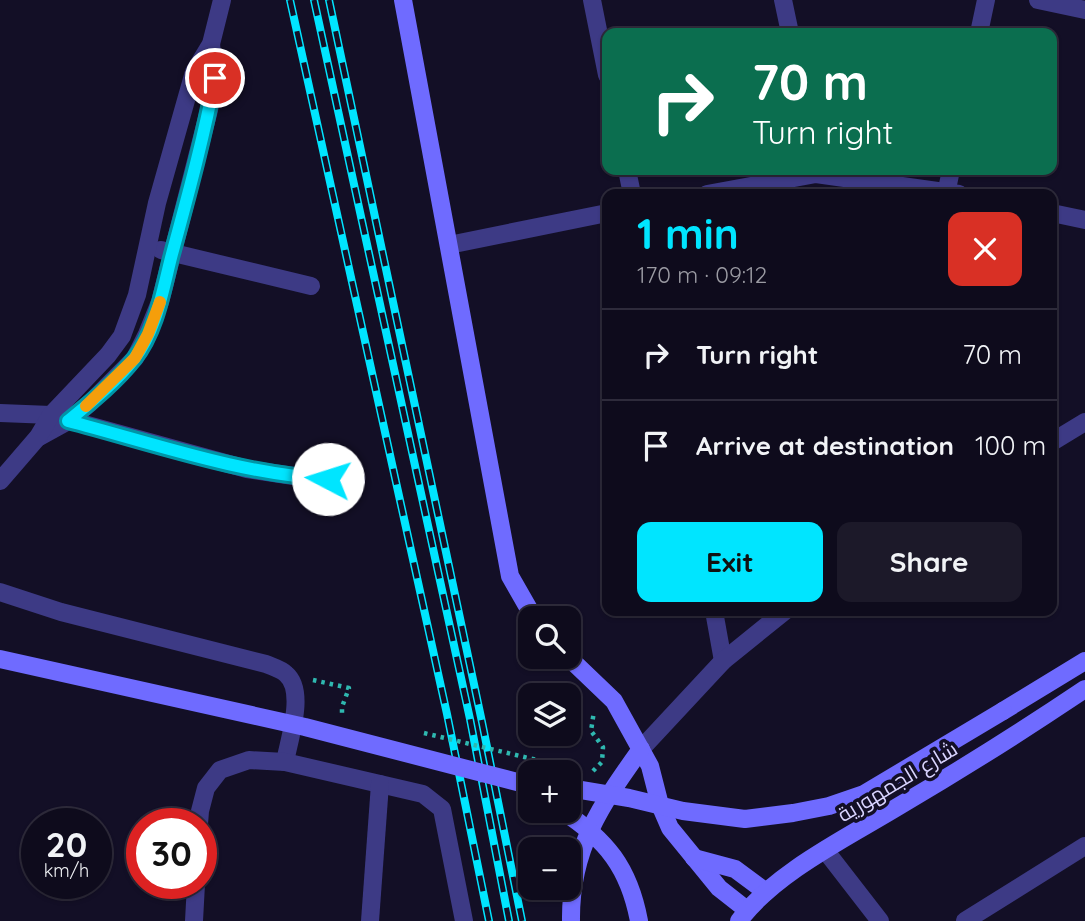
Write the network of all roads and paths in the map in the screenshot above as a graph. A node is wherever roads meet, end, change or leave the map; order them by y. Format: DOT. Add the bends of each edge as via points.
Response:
graph roads {
  1 [pos="222,0"];
  2 [pos="403,0"];
  3 [pos="592,0"];
  4 [pos="783,0"];
  5 [pos="986,0"];
  6 [pos="1038,0"];
  7 [pos="1085,10"];
  8 [pos="789,28"];
  9 [pos="980,28"];
  10 [pos="211,44"];
  11 [pos="602,50"];
  12 [pos="800,175"];
  13 [pos="834,175"];
  14 [pos="732,189"];
  15 [pos="925,189"];
  16 [pos="602,214"];
  17 [pos="1057,214"];
  18 [pos="1085,220"];
  19 [pos="449,245"];
  20 [pos="147,247"];
  21 [pos="172,253"];
  22 [pos="311,286"];
  23 [pos="0,413"];
  24 [pos="60,418"];
  25 [pos="1085,422"];
  26 [pos="1057,439"];
  27 [pos="356,480"];
  28 [pos="0,481"];
  29 [pos="0,592"];
  30 [pos="526,606"];
  31 [pos="715,616"];
  32 [pos="779,616"];
  33 [pos="0,659"];
  34 [pos="723,661"];
  35 [pos="1085,661"];
  36 [pos="581,669"];
  37 [pos="288,675"];
  38 [pos="1085,689"];
  39 [pos="614,701"];
  40 [pos="355,717"];
  41 [pos="421,733"];
  42 [pos="641,748"];
  43 [pos="535,760"];
  44 [pos="285,762"];
  45 [pos="590,774"];
  46 [pos="380,784"];
  47 [pos="518,784"];
  48 [pos="581,790"];
  49 [pos="201,808"];
  50 [pos="578,823"];
  51 [pos="1085,846"];
  52 [pos="825,850"];
  53 [pos="694,858"];
  54 [pos="766,891"];
  55 [pos="195,899"];
  56 [pos="743,916"];
  57 [pos="194,921"];
  58 [pos="370,921"];
  59 [pos="464,921"];
  60 [pos="571,921"];
  61 [pos="639,921"];
  62 [pos="880,921"];
  63 [pos="965,921"];
  1 -- 10 [label="street"];
  2 -- 19 [label="main road"];
  3 -- 11 [label="street"];
  4 -- 8 [label="street"];
  5 -- 9 [label="street"];
  6 -- 7 [label="street"];
  10 -- 20 [label="street" via="194,72"];
  10 -- 21 [label="street" via="215,78"];
  12 -- 14 [label="street"];
  13 -- 15 [label="street"];
  16 -- 19 [label="street"];
  17 -- 18 [label="street"];
  19 -- 30 [label="main road" via="510,576"];
  20 -- 21 [label="street"];
  20 -- 24 [label="street" via="122,336"];
  21 -- 22 [label="street"];
  21 -- 24 [label="street" via="160,302 135,358 90,403"];
  23 -- 24 [label="street"];
  24 -- 27 [label="street" via="247,468"];
  24 -- 28 [label="street"];
  25 -- 26 [label="street"];
  29 -- 37 [label="street" via="266,664"];
  31 -- 34 [label="street"];
  32 -- 34 [label="street"];
  33 -- 47 [label="main road, bridge" via="305,727"];
  34 -- 42 [label="street"];
  35 -- 48 [label="main road, bridge" via="864,794 829,806 746,819"];
  36 -- 39 [label="main road"];
  37 -- 40 [label="path" via="349,688 342,714"];
  37 -- 44 [label="street" via="297,699"];
  38 -- 52 [label="main road, شارع الجمهورية"];
  39 -- 42 [label="main road"];
  39 -- 45 [label="path" via="594,706 591,731 603,747 602,762"];
  41 -- 43 [label="path, bridge"];
  42 -- 53 [label="main road" via="670,828"];
  42 -- 60 [label="main road" via="597,812 583,843"];
  44 -- 46 [label="street"];
  44 -- 49 [label="street" via="248,760 220,770 206,788"];
  46 -- 58 [label="street"];
  46 -- 59 [label="street" via="423,794 442,809"];
  50 -- 61 [label="main road, bridge" via="615,858 627,878"];
  51 -- 63 [label="street"];
  52 -- 54 [label="main road, شارع الجمهورية"];
  52 -- 62 [label="street"];
  53 -- 54 [label="main road" via="735,869"];
  53 -- 56 [label="main road"];
  54 -- 56 [label="main road, شارع الجمهورية"];
  55 -- 57 [label="street"];
}
